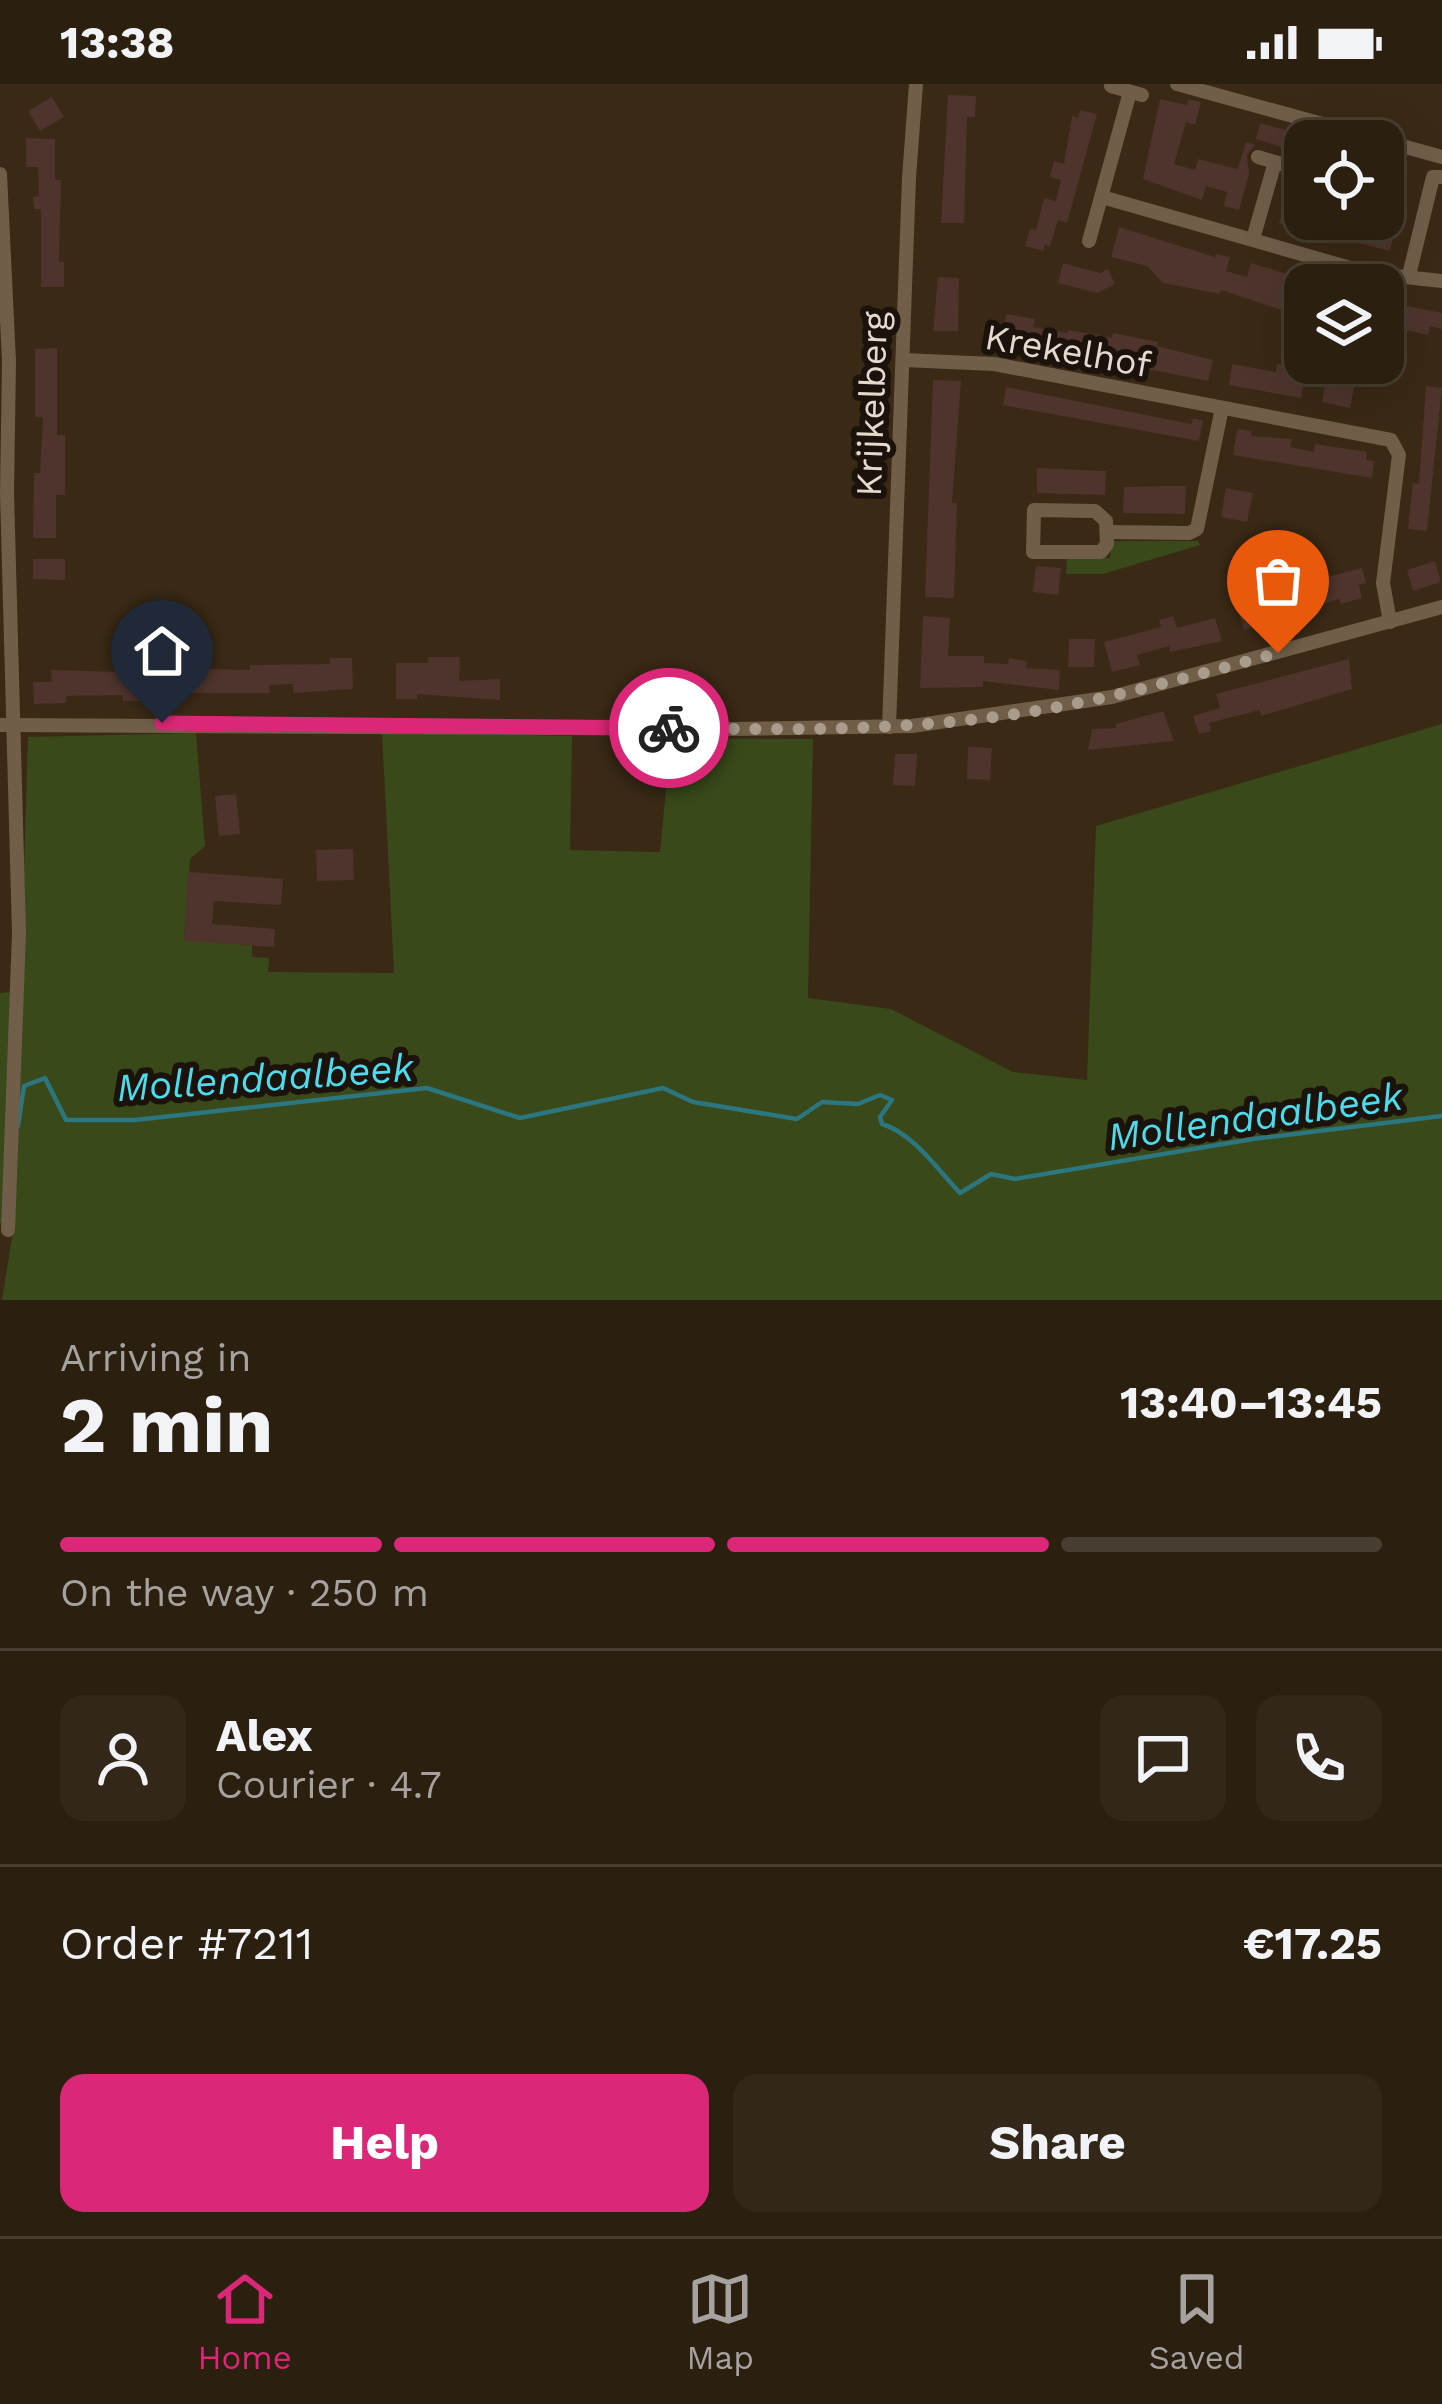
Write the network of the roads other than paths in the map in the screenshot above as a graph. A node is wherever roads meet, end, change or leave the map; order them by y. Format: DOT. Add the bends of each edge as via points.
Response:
graph roads {
  1 [pos="916,84"];
  2 [pos="1177,84"];
  3 [pos="1111,86"];
  4 [pos="1258,157"];
  5 [pos="1442,157"];
  6 [pos="0,174"];
  7 [pos="1442,177"];
  8 [pos="1102,197"];
  9 [pos="1253,239"];
  10 [pos="1088,241"];
  11 [pos="1409,275"];
  12 [pos="1442,281"];
  13 [pos="904,360"];
  14 [pos="1222,408"];
  15 [pos="1108,532"];
  16 [pos="1442,607"];
  17 [pos="1390,622"];
  18 [pos="6,724"];
  19 [pos="889,727"];
  20 [pos="8,1230"];
  1 -- 13 [label="street, Krijkelberg"];
  2 -- 5 [label="street"];
  3 -- 8 [label="street" via="1136,94"];
  4 -- 9 [label="street" via="1282,164"];
  6 -- 18 [label="street" via="9,361"];
  7 -- 11 [label="street" via="1433,177"];
  8 -- 9 [label="street"];
  8 -- 10 [label="street"];
  9 -- 11 [label="street" via="1368,273"];
  11 -- 12 [label="street"];
  13 -- 14 [label="street, Krekelhof" via="994,364"];
  13 -- 19 [label="street, Krijkelberg"];
  14 -- 15 [label="street" via="1196,529"];
  14 -- 17 [label="street, Krekelhof" via="1394,443 1383,584"];
  15 -- 15 [label="street" via="1095,511 1034,510 1033,552 1101,552"];
  16 -- 17 [label="street"];
  17 -- 19 [label="street" via="1112,697"];
  18 -- 19 [label="street"];
  18 -- 20 [label="street" via="19,932"];
}
